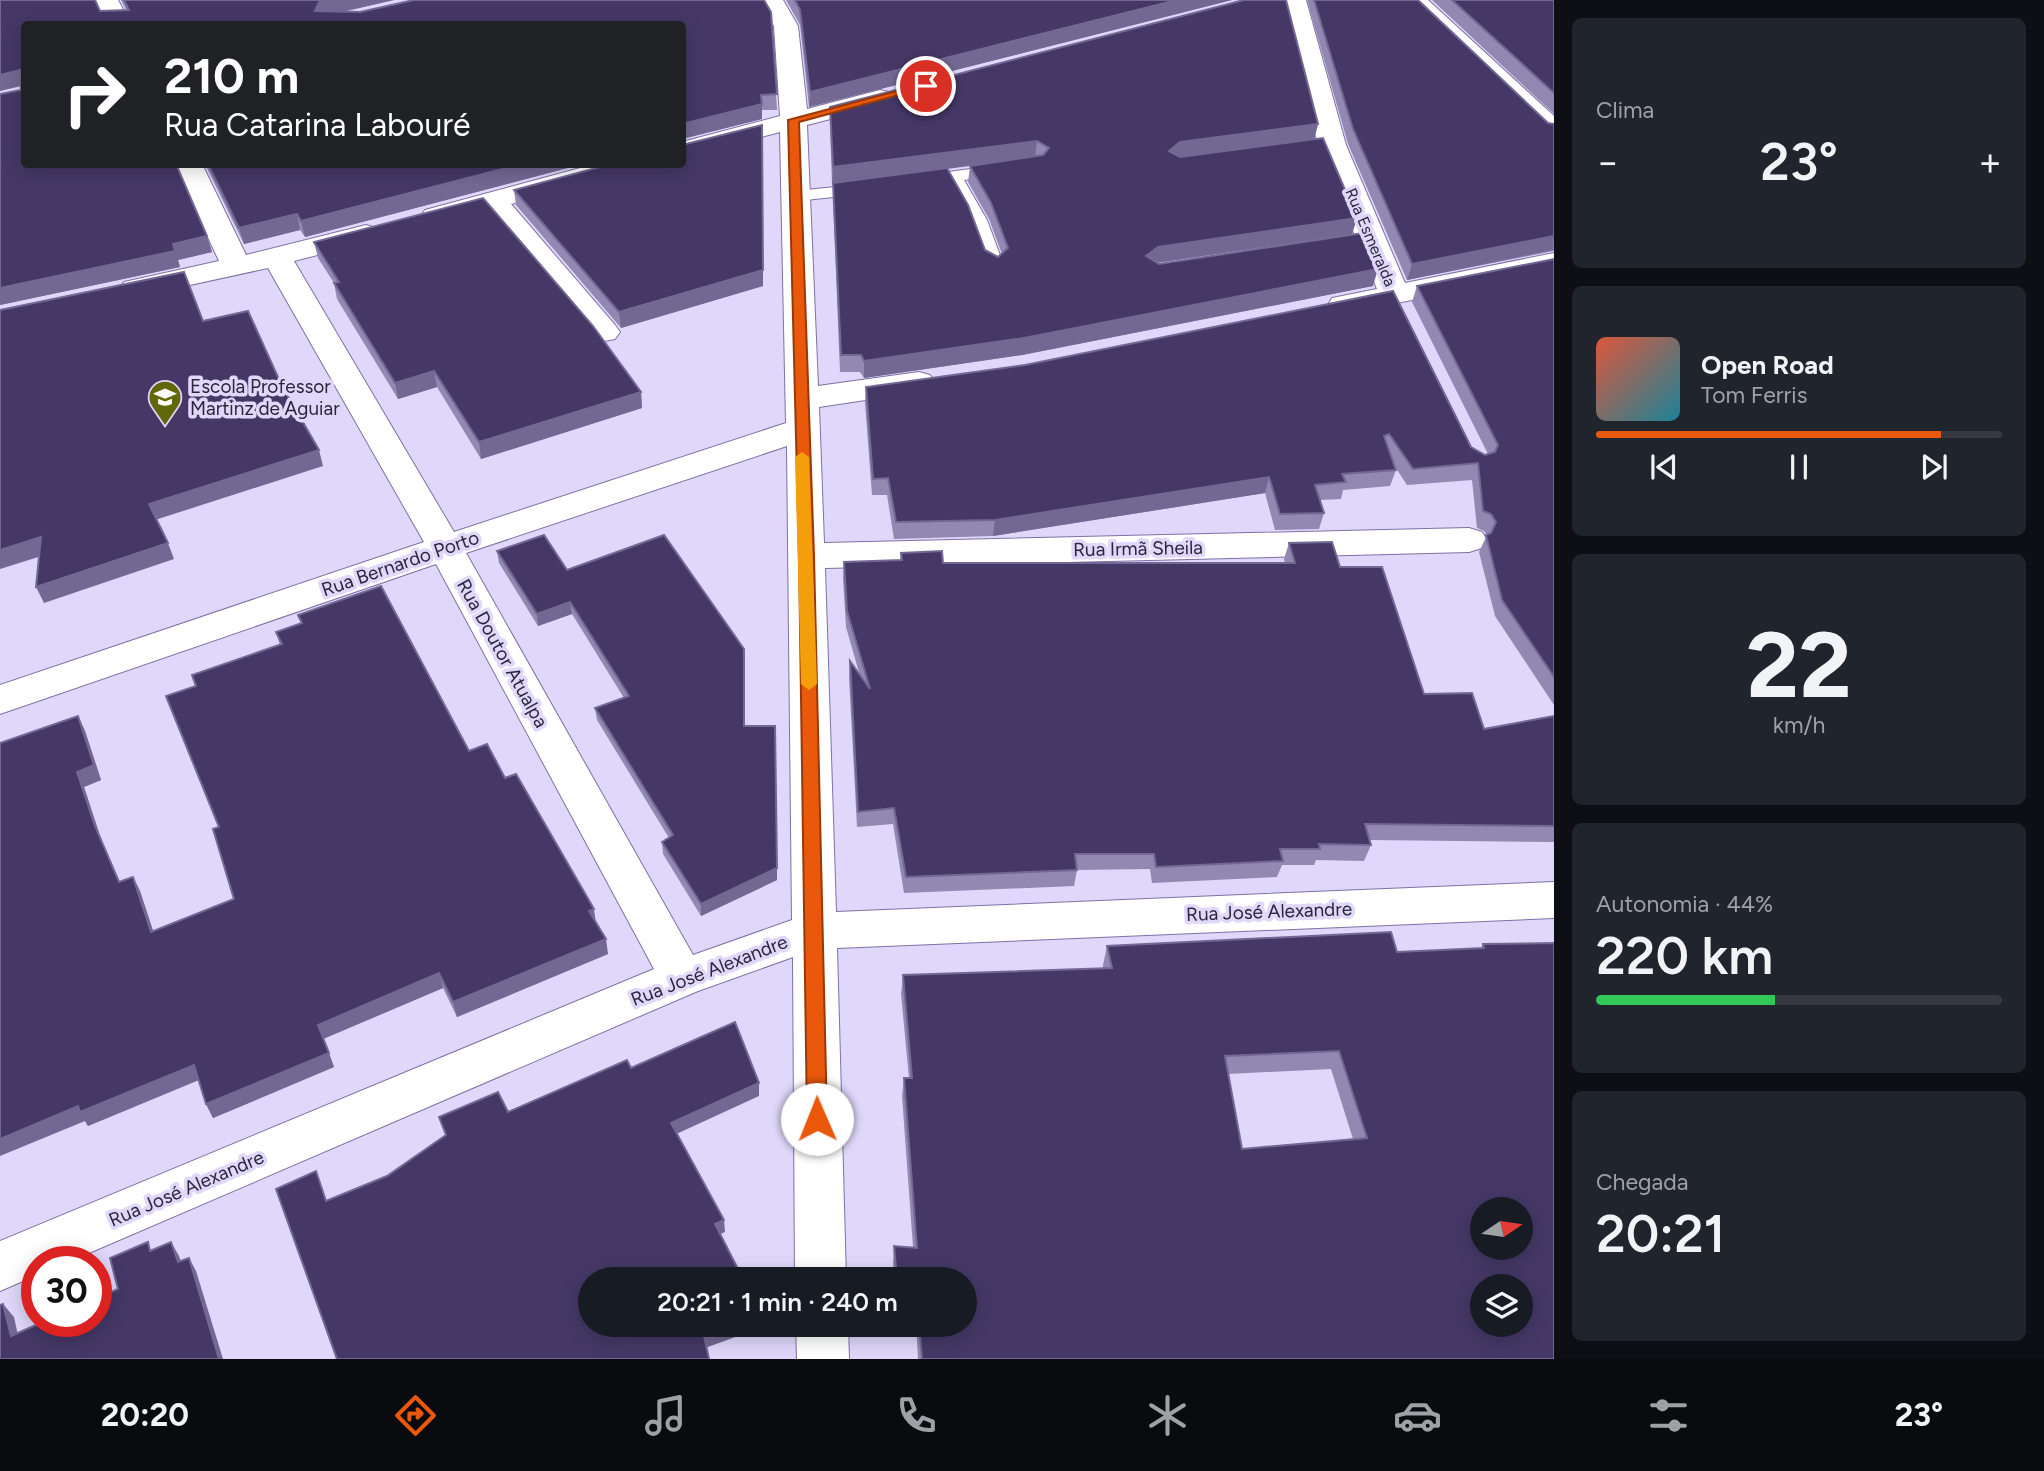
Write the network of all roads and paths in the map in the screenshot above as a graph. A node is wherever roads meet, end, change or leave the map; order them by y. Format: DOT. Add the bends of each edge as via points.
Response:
graph roads {
  1 [pos="106,0"];
  2 [pos="1294,0"];
  3 [pos="1414,0"];
  4 [pos="778,13"];
  5 [pos="117,21"];
  6 [pos="900,93"];
  7 [pos="794,120"];
  8 [pos="1554,130"];
  9 [pos="686,149"];
  10 [pos="1021,166"];
  11 [pos="190,168"];
  12 [pos="614,168"];
  13 [pos="953,176"];
  14 [pos="903,183"];
  15 [pos="878,187"];
  16 [pos="796,196"];
  17 [pos="492,200"];
  18 [pos="277,257"];
  19 [pos="1554,262"];
  20 [pos="236,266"];
  21 [pos="995,266"];
  22 [pos="106,294"];
  23 [pos="1401,307"];
  24 [pos="1315,311"];
  25 [pos="604,332"];
  26 [pos="944,379"];
  27 [pos="801,415"];
  28 [pos="1469,540"];
  29 [pos="445,547"];
  30 [pos="807,556"];
  31 [pos="0,700"];
  32 [pos="1554,900"];
  33 [pos="812,931"];
  34 [pos="682,978"];
  35 [pos="0,1266"];
  36 [pos="821,1267"];
  37 [pos="822,1337"];
  38 [pos="823,1359"];
  1 -- 5 [label="street"];
  2 -- 23 [label="street, Rua Esmeralda" via="1320,146 1359,241"];
  3 -- 8 [label="street"];
  4 -- 7 [label="street"];
  6 -- 7 [label="street"];
  7 -- 9 [label="street"];
  7 -- 16 [label="street"];
  10 -- 13 [label="lane"];
  11 -- 20 [label="street"];
  12 -- 17 [label="street"];
  13 -- 14 [label="lane"];
  13 -- 21 [label="lane" via="978,219"];
  15 -- 16 [label="lane"];
  16 -- 27 [label="street"];
  17 -- 18 [label="street"];
  17 -- 25 [label="street"];
  18 -- 20 [label="street"];
  18 -- 29 [label="street, Rua Doutor Atualpa"];
  19 -- 23 [label="street"];
  20 -- 22 [label="street"];
  23 -- 24 [label="street"];
  26 -- 27 [label="street, Rua Bernardo Porto"];
  27 -- 29 [label="street, Rua Bernardo Porto"];
  27 -- 30 [label="street"];
  28 -- 30 [label="street, Rua Irmã Sheila"];
  29 -- 31 [label="street, Rua Bernardo Porto"];
  29 -- 34 [label="street, Rua Doutor Atualpa"];
  30 -- 33 [label="street"];
  32 -- 33 [label="street, Rua José Alexandre"];
  33 -- 34 [label="street, Rua José Alexandre"];
  33 -- 36 [label="street"];
  34 -- 35 [label="street, Rua José Alexandre"];
  37 -- 38 [label="street"];
}
